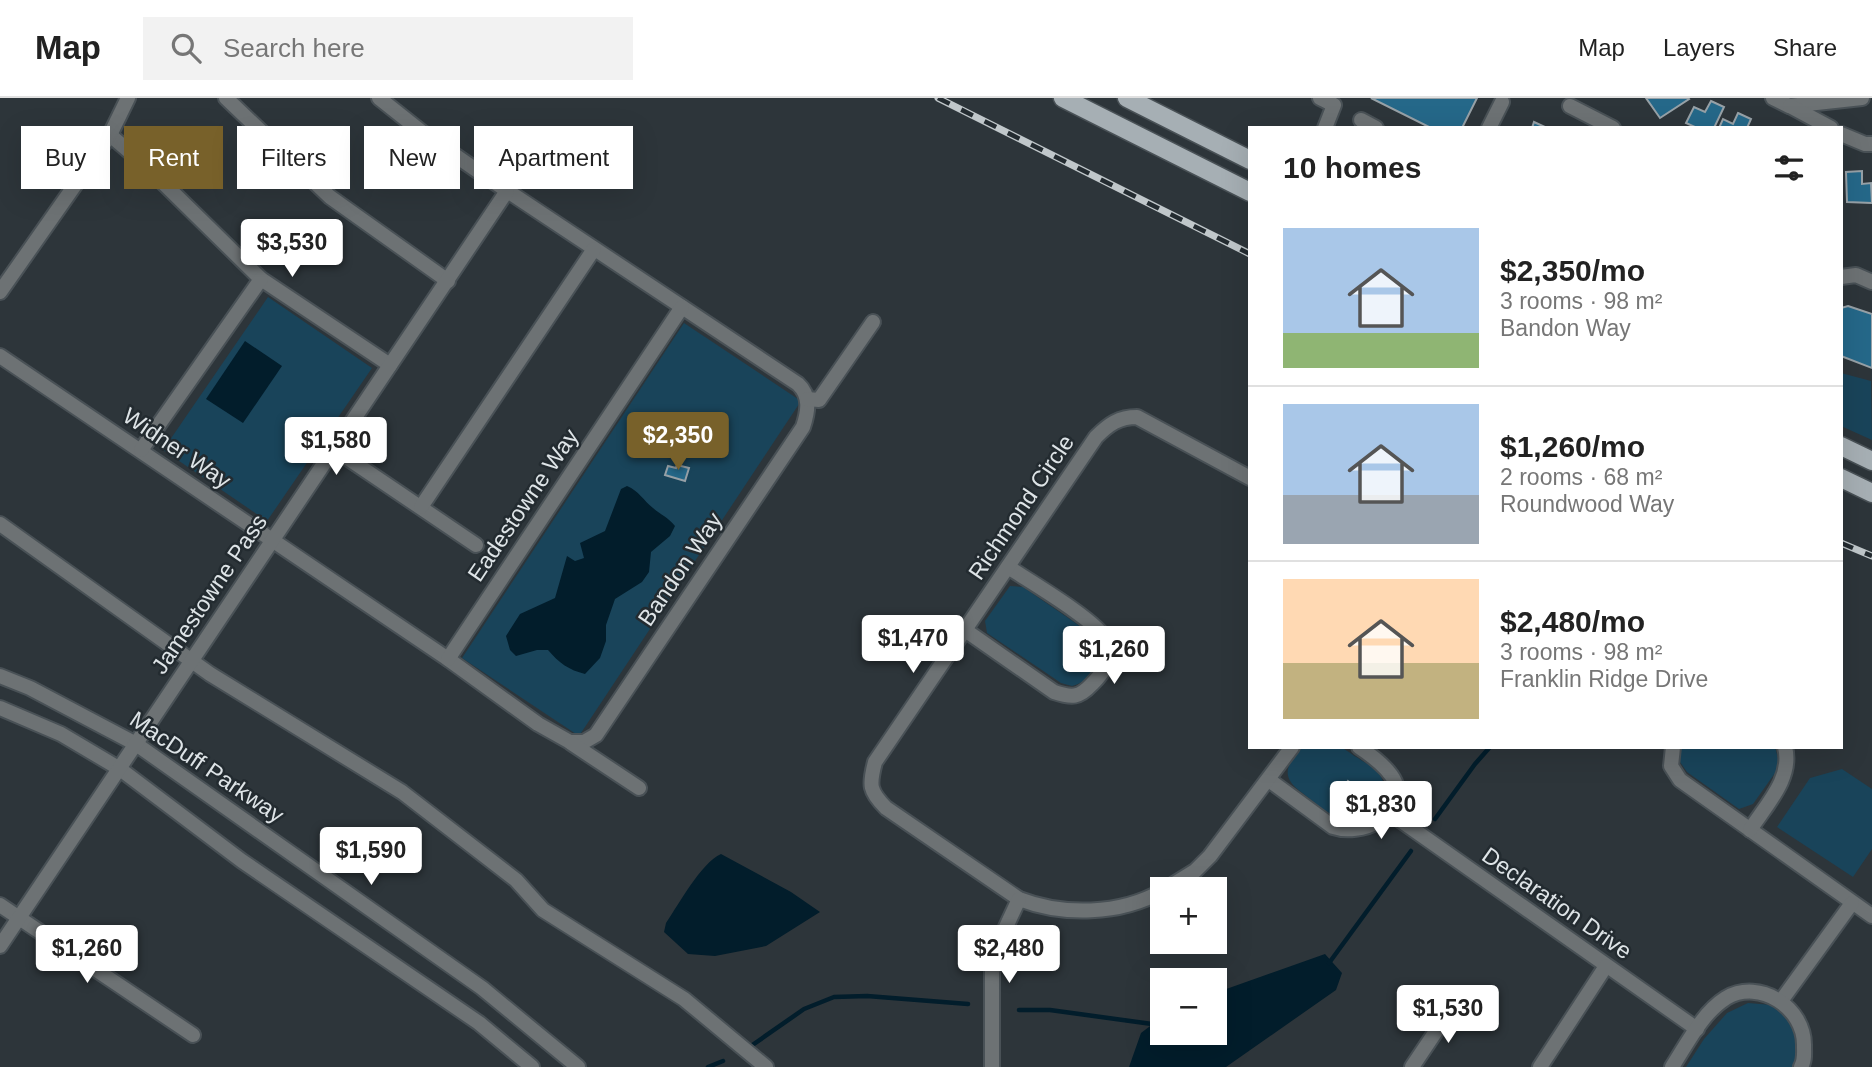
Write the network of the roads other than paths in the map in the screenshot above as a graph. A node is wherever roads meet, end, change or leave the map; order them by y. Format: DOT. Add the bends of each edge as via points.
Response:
graph roads {
  1 [pos="128,98"];
  2 [pos="226,98"];
  3 [pos="379,98"];
  4 [pos="1063,98"];
  5 [pos="1127,98"];
  6 [pos="1147,98"];
  7 [pos="1320,98"];
  8 [pos="1773,98"];
  9 [pos="1862,98"];
  10 [pos="1502,102"];
  11 [pos="1789,106"];
  12 [pos="1570,107"];
  13 [pos="1361,120"];
  14 [pos="1173,121"];
  15 [pos="1326,126"];
  16 [pos="1372,126"];
  17 [pos="1490,126"];
  18 [pos="1609,126"];
  19 [pos="1827,126"];
  20 [pos="110,135"];
  21 [pos="1843,135"];
  22 [pos="1872,144"];
  23 [pos="1248,159"];
  24 [pos="72,189"];
  25 [pos="507,191"];
  26 [pos="1248,191"];
  27 [pos="594,249"];
  28 [pos="1843,276"];
  29 [pos="261,279"];
  30 [pos="448,281"];
  31 [pos="1872,282"];
  32 [pos="0,292"];
  33 [pos="682,307"];
  34 [pos="873,322"];
  35 [pos="0,356"];
  36 [pos="390,365"];
  37 [pos="807,399"];
  38 [pos="1843,447"];
  39 [pos="334,449"];
  40 [pos="141,450"];
  41 [pos="1872,461"];
  42 [pos="1248,477"];
  43 [pos="1843,479"];
  44 [pos="1872,493"];
  45 [pos="421,507"];
  46 [pos="0,524"];
  47 [pos="272,542"];
  48 [pos="476,545"];
  49 [pos="1008,567"];
  50 [pos="965,630"];
  51 [pos="448,659"];
  52 [pos="192,660"];
  53 [pos="0,676"];
  54 [pos="0,708"];
  55 [pos="570,742"];
  56 [pos="136,744"];
  57 [pos="1291,749"];
  58 [pos="1362,749"];
  59 [pos="1672,749"];
  60 [pos="1785,749"];
  61 [pos="120,769"];
  62 [pos="1269,780"];
  63 [pos="639,788"];
  64 [pos="1390,813"];
  65 [pos="1750,831"];
  66 [pos="1185,877"];
  67 [pos="1150,896"];
  68 [pos="1018,899"];
  69 [pos="1852,903"];
  70 [pos="0,905"];
  71 [pos="1872,916"];
  72 [pos="19,918"];
  73 [pos="0,946"];
  74 [pos="1606,966"];
  75 [pos="1781,1001"];
  76 [pos="1455,1003"];
  77 [pos="1697,1030"];
  78 [pos="193,1035"];
  79 [pos="531,1067"];
  80 [pos="578,1067"];
  81 [pos="766,1067"];
  82 [pos="992,1067"];
  83 [pos="1412,1067"];
  84 [pos="1540,1067"];
  85 [pos="1672,1067"];
  86 [pos="1801,1067"];
  1 -- 20 [label="street"];
  2 -- 30 [label="street" via="330,197"];
  3 -- 25 [label="street"];
  4 -- 26 [label="main road"];
  5 -- 14 [label="main road"];
  6 -- 14 [label="main road"];
  7 -- 15 [label="street" via="1334,105"];
  8 -- 11 [label="street"];
  9 -- 11 [label="street"];
  10 -- 17 [label="street"];
  11 -- 19 [label="street"];
  12 -- 18 [label="street"];
  13 -- 16 [label="street"];
  14 -- 23 [label="main road"];
  20 -- 29 [label="street"];
  21 -- 22 [label="street"];
  24 -- 32 [label="street"];
  25 -- 27 [label="street"];
  25 -- 30 [label="street, Jamestowne Pass"];
  27 -- 33 [label="street"];
  27 -- 45 [label="street"];
  28 -- 31 [label="street" via="1856,275"];
  29 -- 36 [label="street"];
  29 -- 40 [label="street"];
  30 -- 36 [label="street, Jamestowne Pass"];
  33 -- 37 [label="street" via="798,384"];
  33 -- 51 [label="street, Eadestowne Way"];
  34 -- 37 [label="street" via="819,400"];
  35 -- 40 [label="street, Widner Way"];
  36 -- 39 [label="street, Jamestowne Pass"];
  37 -- 55 [label="street, Bandon Way" via="803,428 596,735 584,742"];
  38 -- 41 [label="main road"];
  39 -- 45 [label="street"];
  39 -- 47 [label="street, Jamestowne Pass"];
  40 -- 47 [label="street, Widner Way"];
  42 -- 49 [label="street, Richmond Circle" via="1137,417 1124,417 1096,437"];
  43 -- 44 [label="main road"];
  45 -- 48 [label="street"];
  46 -- 52 [label="street"];
  47 -- 51 [label="street"];
  47 -- 52 [label="street, Jamestowne Pass"];
  49 -- 50 [label="street, Richmond Circle"];
  49 -- 50 [label="street" via="1096,626 1108,642 1110,658 1100,675 1084,693 1062,695"];
  50 -- 68 [label="street, Richmond Circle" via="875,762 870,782 875,797 886,808"];
  51 -- 55 [label="street"];
  52 -- 56 [label="street, Jamestowne Pass"];
  52 -- 81 [label="street" via="402,792 516,880 543,910 684,999"];
  53 -- 56 [label="street, MacDuff Parkway"];
  54 -- 61 [label="street" via="61,734"];
  55 -- 63 [label="street"];
  56 -- 61 [label="street, Jamestowne Pass"];
  56 -- 80 [label="street, MacDuff Parkway" via="482,988"];
  57 -- 62 [label="street, Richmond Circle"];
  58 -- 64 [label="street" via="1395,782"];
  59 -- 65 [label="street" via="1671,766 1680,780"];
  60 -- 65 [label="street" via="1788,767"];
  61 -- 72 [label="street, Jamestowne Pass"];
  61 -- 79 [label="street" via="242,861 480,1023"];
  62 -- 64 [label="street" via="1345,831 1380,823"];
  62 -- 66 [label="street, Richmond Circle" via="1210,856"];
  64 -- 74 [label="street, Declaration Drive"];
  65 -- 69 [label="street"];
  67 -- 68 [label="street, Richmond Circle" via="1124,906 1075,911 1041,908"];
  68 -- 82 [label="street" via="992,972"];
  69 -- 71 [label="street"];
  69 -- 75 [label="street"];
  70 -- 72 [label="street"];
  72 -- 73 [label="street, Jamestowne Pass"];
  72 -- 78 [label="street"];
  74 -- 77 [label="street, Declaration Drive"];
  74 -- 84 [label="street"];
  75 -- 77 [label="street" via="1746,992 1728,997"];
  75 -- 86 [label="street" via="1798,1018 1804,1040"];
  76 -- 83 [label="street"];
  77 -- 85 [label="street"];
}
